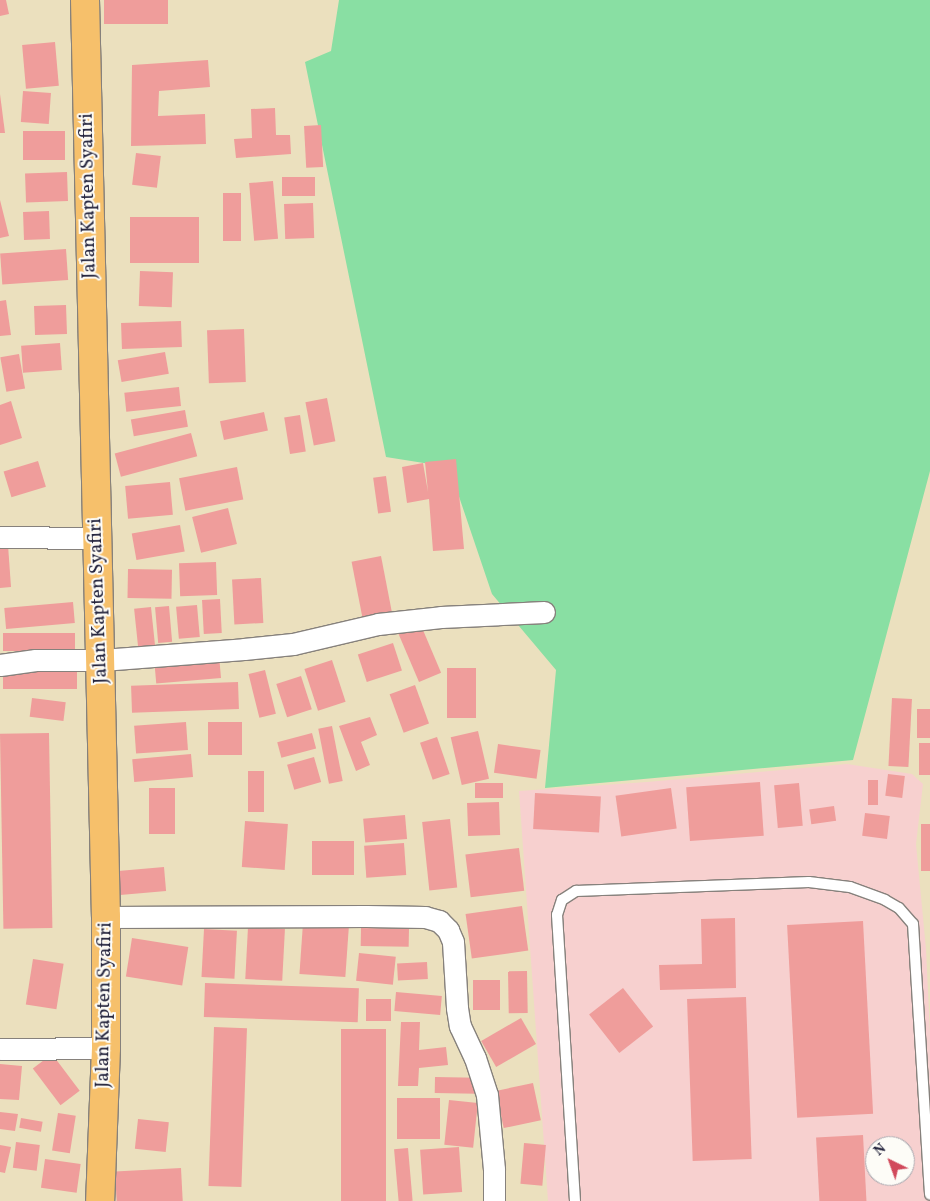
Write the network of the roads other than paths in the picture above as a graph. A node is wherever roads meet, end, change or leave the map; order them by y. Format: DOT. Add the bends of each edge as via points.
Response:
graph roads {
  1 [pos="85,0"];
  2 [pos="0,537"];
  3 [pos="97,538"];
  4 [pos="544,612"];
  5 [pos="102,660"];
  6 [pos="0,665"];
  7 [pos="106,916"];
  8 [pos="106,1048"];
  9 [pos="0,1049"];
  10 [pos="930,1194"];
  11 [pos="100,1201"];
  12 [pos="494,1201"];
  13 [pos="575,1201"];
  1 -- 3 [label="highway, Jalan Kapten Syafiri"];
  2 -- 3 [label="street"];
  3 -- 5 [label="highway, Jalan Kapten Syafiri"];
  4 -- 5 [label="street" via="441,617 378,624 293,644"];
  5 -- 6 [label="street" via="36,660"];
  5 -- 7 [label="highway, Jalan Kapten Syafiri"];
  7 -- 8 [label="highway, Jalan Kapten Syafiri"];
  7 -- 12 [label="street" via="386,916 425,917 439,921 453,942 460,1026 488,1095"];
  8 -- 9 [label="street"];
  8 -- 11 [label="highway, Jalan Kapten Syafiri"];
  10 -- 13 [label="lane" via="913,924 899,908 878,898 850,887 809,882 576,891 562,900 557,914"];
}
